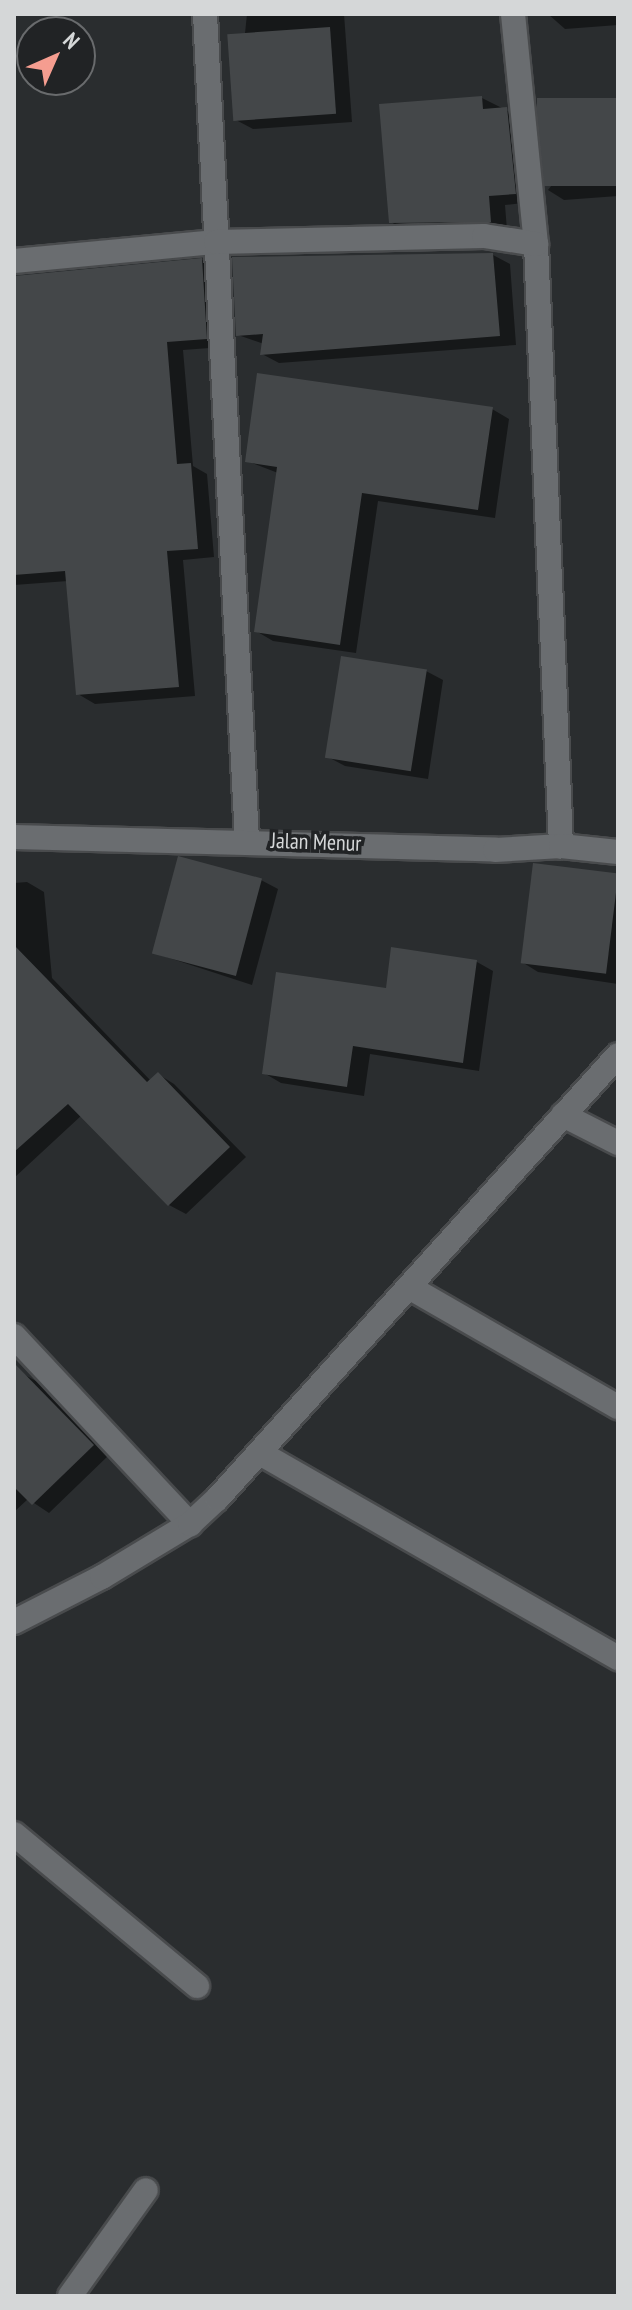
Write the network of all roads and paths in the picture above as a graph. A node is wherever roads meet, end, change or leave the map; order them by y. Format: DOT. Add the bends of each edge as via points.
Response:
graph roads {
  1 [pos="205,14"];
  2 [pos="513,14"];
  3 [pos="216,242"];
  4 [pos="536,244"];
  5 [pos="14,261"];
  6 [pos="14,837"];
  7 [pos="247,839"];
  8 [pos="561,846"];
  9 [pos="618,852"];
  10 [pos="618,1055"];
  11 [pos="563,1115"];
  12 [pos="618,1143"];
  13 [pos="409,1287"];
  14 [pos="14,1336"];
  15 [pos="618,1407"];
  16 [pos="260,1453"];
  17 [pos="190,1524"];
  18 [pos="14,1622"];
  19 [pos="618,1658"];
  20 [pos="14,1834"];
  21 [pos="197,1986"];
  22 [pos="146,2190"];
  23 [pos="70,2296"];
  1 -- 3 [label="street"];
  2 -- 4 [label="street"];
  3 -- 4 [label="street" via="484,236"];
  3 -- 5 [label="street"];
  3 -- 7 [label="street"];
  4 -- 8 [label="street"];
  6 -- 7 [label="street, Jalan Menur"];
  7 -- 8 [label="street, Jalan Menur" via="495,850"];
  8 -- 9 [label="street, Jalan Menur"];
  10 -- 11 [label="street"];
  11 -- 12 [label="street"];
  11 -- 13 [label="street"];
  13 -- 15 [label="street"];
  13 -- 16 [label="street"];
  14 -- 17 [label="street"];
  16 -- 17 [label="street"];
  16 -- 19 [label="street"];
  17 -- 18 [label="street"];
  20 -- 21 [label="street"];
  22 -- 23 [label="street"];
}
